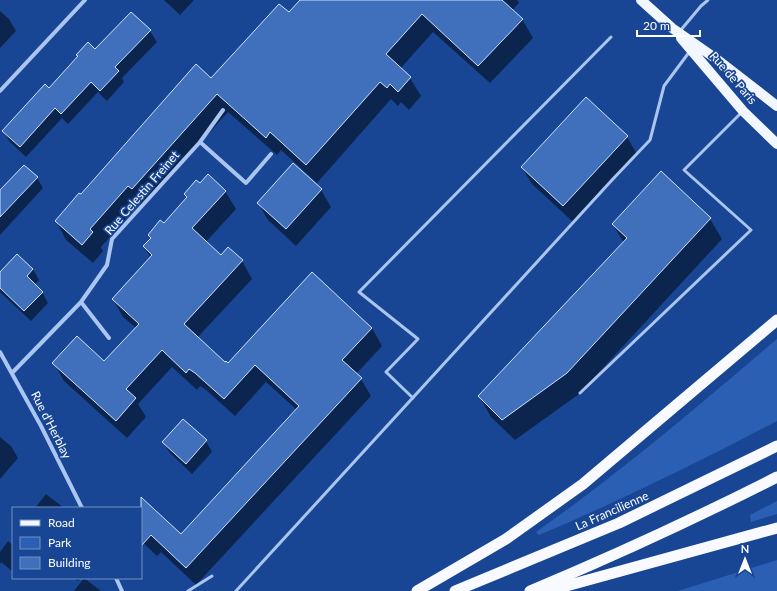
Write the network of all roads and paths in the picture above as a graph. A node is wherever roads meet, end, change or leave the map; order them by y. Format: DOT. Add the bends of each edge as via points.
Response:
graph roads {
  1 [pos="85,0"];
  2 [pos="641,0"];
  3 [pos="708,0"];
  4 [pos="675,30"];
  5 [pos="611,37"];
  6 [pos="691,50"];
  7 [pos="0,91"];
  8 [pos="777,106"];
  9 [pos="223,110"];
  10 [pos="743,111"];
  11 [pos="200,142"];
  12 [pos="777,144"];
  13 [pos="271,154"];
  14 [pos="82,302"];
  15 [pos="777,320"];
  16 [pos="109,338"];
  17 [pos="0,352"];
  18 [pos="12,373"];
  19 [pos="580,393"];
  20 [pos="413,398"];
  21 [pos="777,446"];
  22 [pos="777,477"];
  23 [pos="82,507"];
  24 [pos="777,528"];
  25 [pos="212,576"];
  26 [pos="116,579"];
  27 [pos="122,591"];
  28 [pos="188,591"];
  29 [pos="236,591"];
  30 [pos="417,591"];
  31 [pos="455,591"];
  32 [pos="530,591"];
  33 [pos="548,591"];
  1 -- 7 [label="street"];
  2 -- 4 [label="main road, Rue de Paris"];
  3 -- 4 [label="lane"];
  4 -- 6 [label="main road, Rue de Paris"];
  4 -- 8 [label="main road, Rue de Paris"];
  5 -- 20 [label="lane" via="359,292 418,339 386,372"];
  6 -- 10 [label="main road, Rue de Paris"];
  6 -- 20 [label="lane" via="664,86 650,140"];
  9 -- 11 [label="street, Rue Celestin Freinet"];
  10 -- 12 [label="main road, Rue de Paris"];
  10 -- 19 [label="lane" via="684,170 751,230"];
  11 -- 13 [label="street" via="246,183"];
  11 -- 14 [label="street, Rue Celestin Freinet" via="112,240 107,265"];
  14 -- 16 [label="street"];
  14 -- 18 [label="street, Rue Celestin Freinet"];
  15 -- 30 [label="highway" via="582,484 506,539"];
  17 -- 18 [label="street, Rue d'Herblay"];
  18 -- 23 [label="street, Rue d'Herblay"];
  20 -- 29 [label="lane"];
  21 -- 31 [label="highway, La Francilienne" via="619,523"];
  22 -- 32 [label="highway" via="606,559"];
  24 -- 33 [label="highway"];
  25 -- 28 [label="lane"];
  26 -- 27 [label="street"];
}
